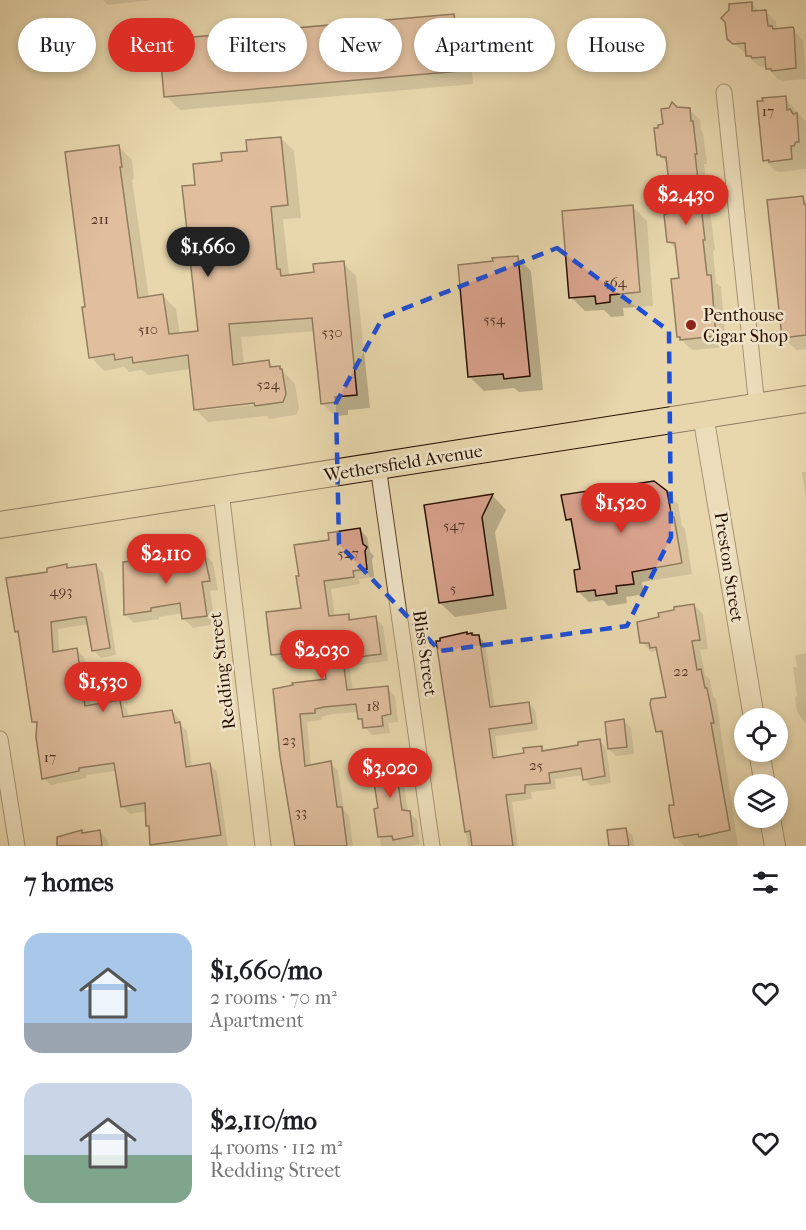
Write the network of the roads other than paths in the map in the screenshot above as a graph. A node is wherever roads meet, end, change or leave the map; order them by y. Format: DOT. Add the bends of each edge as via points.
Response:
graph roads {
  1 [pos="724,92"];
  2 [pos="806,399"];
  3 [pos="756,407"];
  4 [pos="703,415"];
  5 [pos="378,466"];
  6 [pos="221,491"];
  7 [pos="0,525"];
  8 [pos="752,708"];
  9 [pos="0,739"];
  10 [pos="772,828"];
  11 [pos="17,846"];
  12 [pos="263,846"];
  13 [pos="432,846"];
  14 [pos="775,846"];
  1 -- 3 [label="street"];
  2 -- 3 [label="main road, Wethersfield Avenue"];
  3 -- 4 [label="main road, Wethersfield Avenue"];
  4 -- 5 [label="main road, Wethersfield Avenue"];
  4 -- 8 [label="street, Preston Street"];
  5 -- 6 [label="main road, Wethersfield Avenue"];
  5 -- 13 [label="street, Bliss Street"];
  6 -- 7 [label="main road, Wethersfield Avenue"];
  6 -- 12 [label="street, Redding Street"];
  9 -- 11 [label="street"];
  10 -- 14 [label="street"];
}
